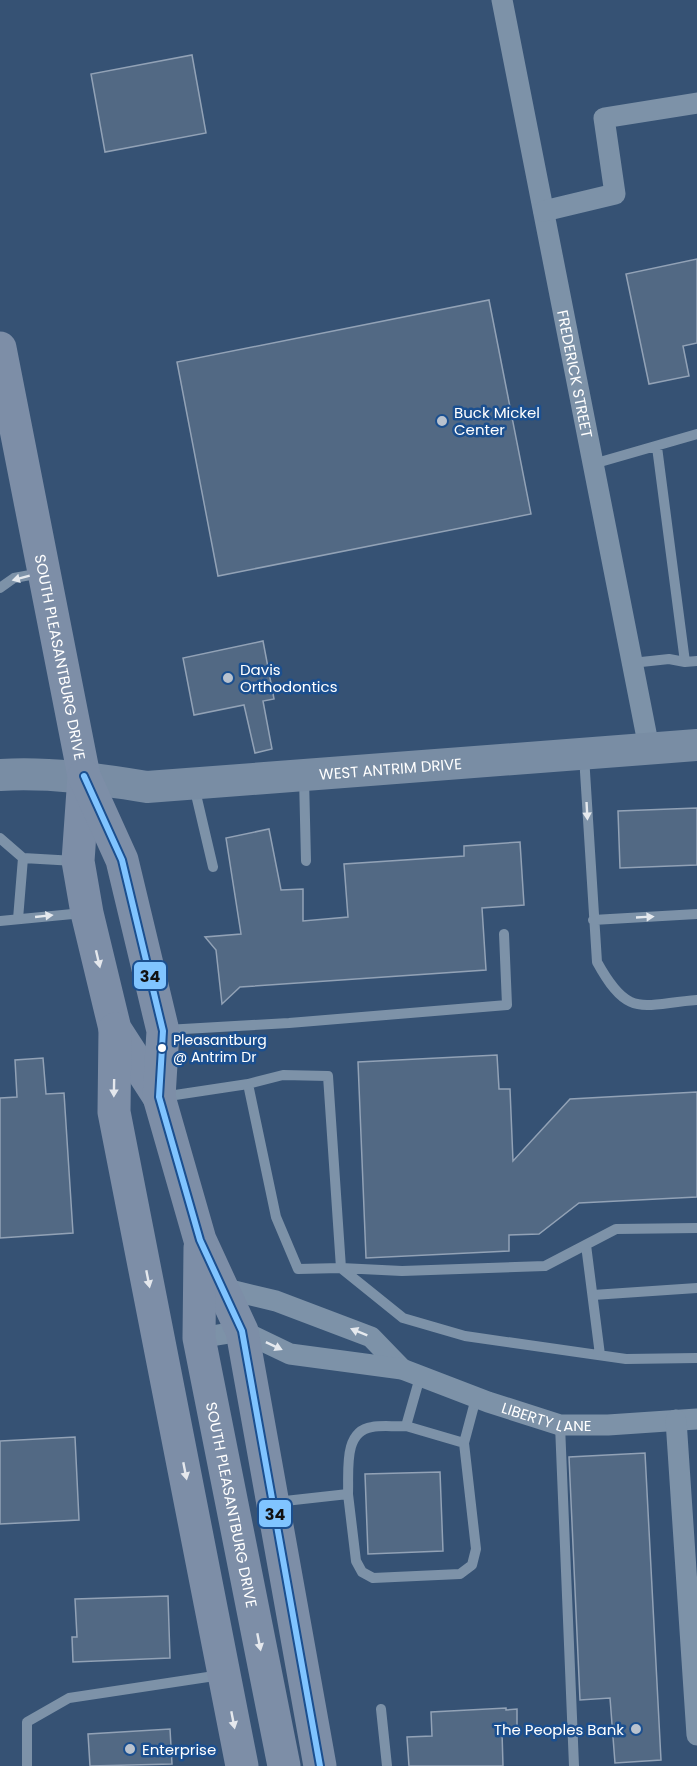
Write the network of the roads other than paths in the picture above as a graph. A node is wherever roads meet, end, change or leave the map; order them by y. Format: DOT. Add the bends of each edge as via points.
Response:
graph roads {
  1 [pos="502,0"];
  2 [pos="697,103"];
  3 [pos="544,211"];
  4 [pos="0,348"];
  5 [pos="697,434"];
  6 [pos="657,447"];
  7 [pos="593,464"];
  8 [pos="44,573"];
  9 [pos="0,588"];
  10 [pos="697,661"];
  11 [pos="685,662"];
  12 [pos="632,663"];
  13 [pos="697,745"];
  14 [pos="649,748"];
  15 [pos="584,752"];
  16 [pos="304,774"];
  17 [pos="0,775"];
  18 [pos="84,776"];
  19 [pos="193,783"];
  20 [pos="0,838"];
  21 [pos="23,858"];
  22 [pos="78,861"];
  23 [pos="306,861"];
  24 [pos="213,867"];
  25 [pos="87,912"];
  26 [pos="697,914"];
  27 [pos="18,919"];
  28 [pos="593,920"];
  29 [pos="0,921"];
  30 [pos="504,934"];
  31 [pos="697,1000"];
  32 [pos="115,1029"];
  33 [pos="163,1031"];
  34 [pos="248,1084"];
  35 [pos="159,1097"];
  36 [pos="697,1228"];
  37 [pos="200,1240"];
  38 [pos="586,1245"];
  39 [pos="341,1268"];
  40 [pos="222,1288"];
  41 [pos="697,1288"];
  42 [pos="592,1295"];
  43 [pos="242,1331"];
  44 [pos="199,1338"];
  45 [pos="600,1355"];
  46 [pos="697,1358"];
  47 [pos="411,1373"];
  48 [pos="476,1398"];
  49 [pos="697,1419"];
  50 [pos="676,1420"];
  51 [pos="560,1425"];
  52 [pos="406,1426"];
  53 [pos="464,1443"];
  54 [pos="348,1494"];
  55 [pos="273,1502"];
  56 [pos="225,1675"];
  57 [pos="381,1709"];
  58 [pos="697,1735"];
  59 [pos="27,1766"];
  60 [pos="242,1766"];
  61 [pos="284,1766"];
  62 [pos="320,1766"];
  63 [pos="387,1766"];
  64 [pos="574,1766"];
  1 -- 3 [label="street, FREDERICK STREET"];
  2 -- 3 [label="street" via="604,118 615,194"];
  3 -- 7 [label="street, FREDERICK STREET"];
  4 -- 8 [label="main road, SOUTH PLEASANTBURG DRIVE"];
  5 -- 6 [label="lane"];
  6 -- 7 [label="lane"];
  6 -- 11 [label="lane"];
  7 -- 12 [label="street, FREDERICK STREET"];
  8 -- 9 [label="lane, one-way" via="14,578"];
  8 -- 18 [label="main road, SOUTH PLEASANTBURG DRIVE"];
  10 -- 11 [label="lane"];
  11 -- 12 [label="lane" via="669,659"];
  12 -- 14 [label="street, FREDERICK STREET"];
  13 -- 14 [label="street, WEST ANTRIM DRIVE"];
  14 -- 15 [label="street, WEST ANTRIM DRIVE"];
  15 -- 16 [label="street, WEST ANTRIM DRIVE"];
  15 -- 28 [label="lane, one-way"];
  16 -- 19 [label="street, WEST ANTRIM DRIVE"];
  16 -- 23 [label="lane"];
  17 -- 18 [label="street, WEST ANTRIM DRIVE"];
  18 -- 19 [label="street, WEST ANTRIM DRIVE" via="147,787"];
  18 -- 22 [label="main road, SOUTH PLEASANTBURG DRIVE"];
  18 -- 33 [label="main road" via="122,860"];
  19 -- 24 [label="lane"];
  20 -- 21 [label="lane"];
  21 -- 22 [label="lane"];
  21 -- 27 [label="lane"];
  22 -- 25 [label="main road, SOUTH PLEASANTBURG DRIVE"];
  27 -- 25 [label="lane, one-way"];
  25 -- 32 [label="main road, SOUTH PLEASANTBURG DRIVE, one-way"];
  28 -- 26 [label="lane, one-way"];
  27 -- 29 [label="lane"];
  28 -- 31 [label="lane" via="597,962 610,986 627,1001 641,1007"];
  30 -- 33 [label="lane" via="507,1005"];
  32 -- 35 [label="main road, SOUTH PLEASANTBURG DRIVE"];
  32 -- 56 [label="main road, one-way" via="114,1112"];
  33 -- 35 [label="main road"];
  34 -- 35 [label="lane"];
  34 -- 39 [label="lane" via="276,1217 298,1269"];
  34 -- 39 [label="lane" via="283,1076 328,1076"];
  35 -- 37 [label="main road"];
  36 -- 38 [label="lane" via="616,1229"];
  37 -- 40 [label="main road"];
  37 -- 44 [label="main road, SOUTH PLEASANTBURG DRIVE"];
  38 -- 39 [label="lane" via="545,1266 402,1271"];
  38 -- 42 [label="lane"];
  39 -- 45 [label="lane" via="403,1318 465,1336"];
  40 -- 43 [label="main road"];
  47 -- 40 [label="street, LIBERTY LANE, one-way" via="371,1337 276,1301"];
  41 -- 42 [label="lane"];
  42 -- 45 [label="lane"];
  43 -- 44 [label="street"];
  43 -- 47 [label="street, LIBERTY LANE, one-way" via="290,1354"];
  43 -- 55 [label="main road"];
  44 -- 61 [label="main road, SOUTH PLEASANTBURG DRIVE, one-way"];
  45 -- 46 [label="lane" via="626,1359"];
  47 -- 48 [label="street, LIBERTY LANE"];
  47 -- 52 [label="lane"];
  48 -- 51 [label="street, LIBERTY LANE"];
  48 -- 53 [label="lane"];
  49 -- 50 [label="street, LIBERTY LANE"];
  50 -- 51 [label="street, LIBERTY LANE"];
  50 -- 58 [label="street"];
  51 -- 64 [label="lane"];
  52 -- 53 [label="lane"];
  52 -- 54 [label="lane" via="372,1427 358,1432 351,1441"];
  53 -- 54 [label="lane" via="476,1549 472,1565 460,1574 373,1578 362,1572 356,1562"];
  54 -- 55 [label="lane"];
  55 -- 62 [label="main road"];
  56 -- 59 [label="lane" via="69,1698 27,1722"];
  56 -- 60 [label="main road, one-way"];
  57 -- 63 [label="lane"];
}
